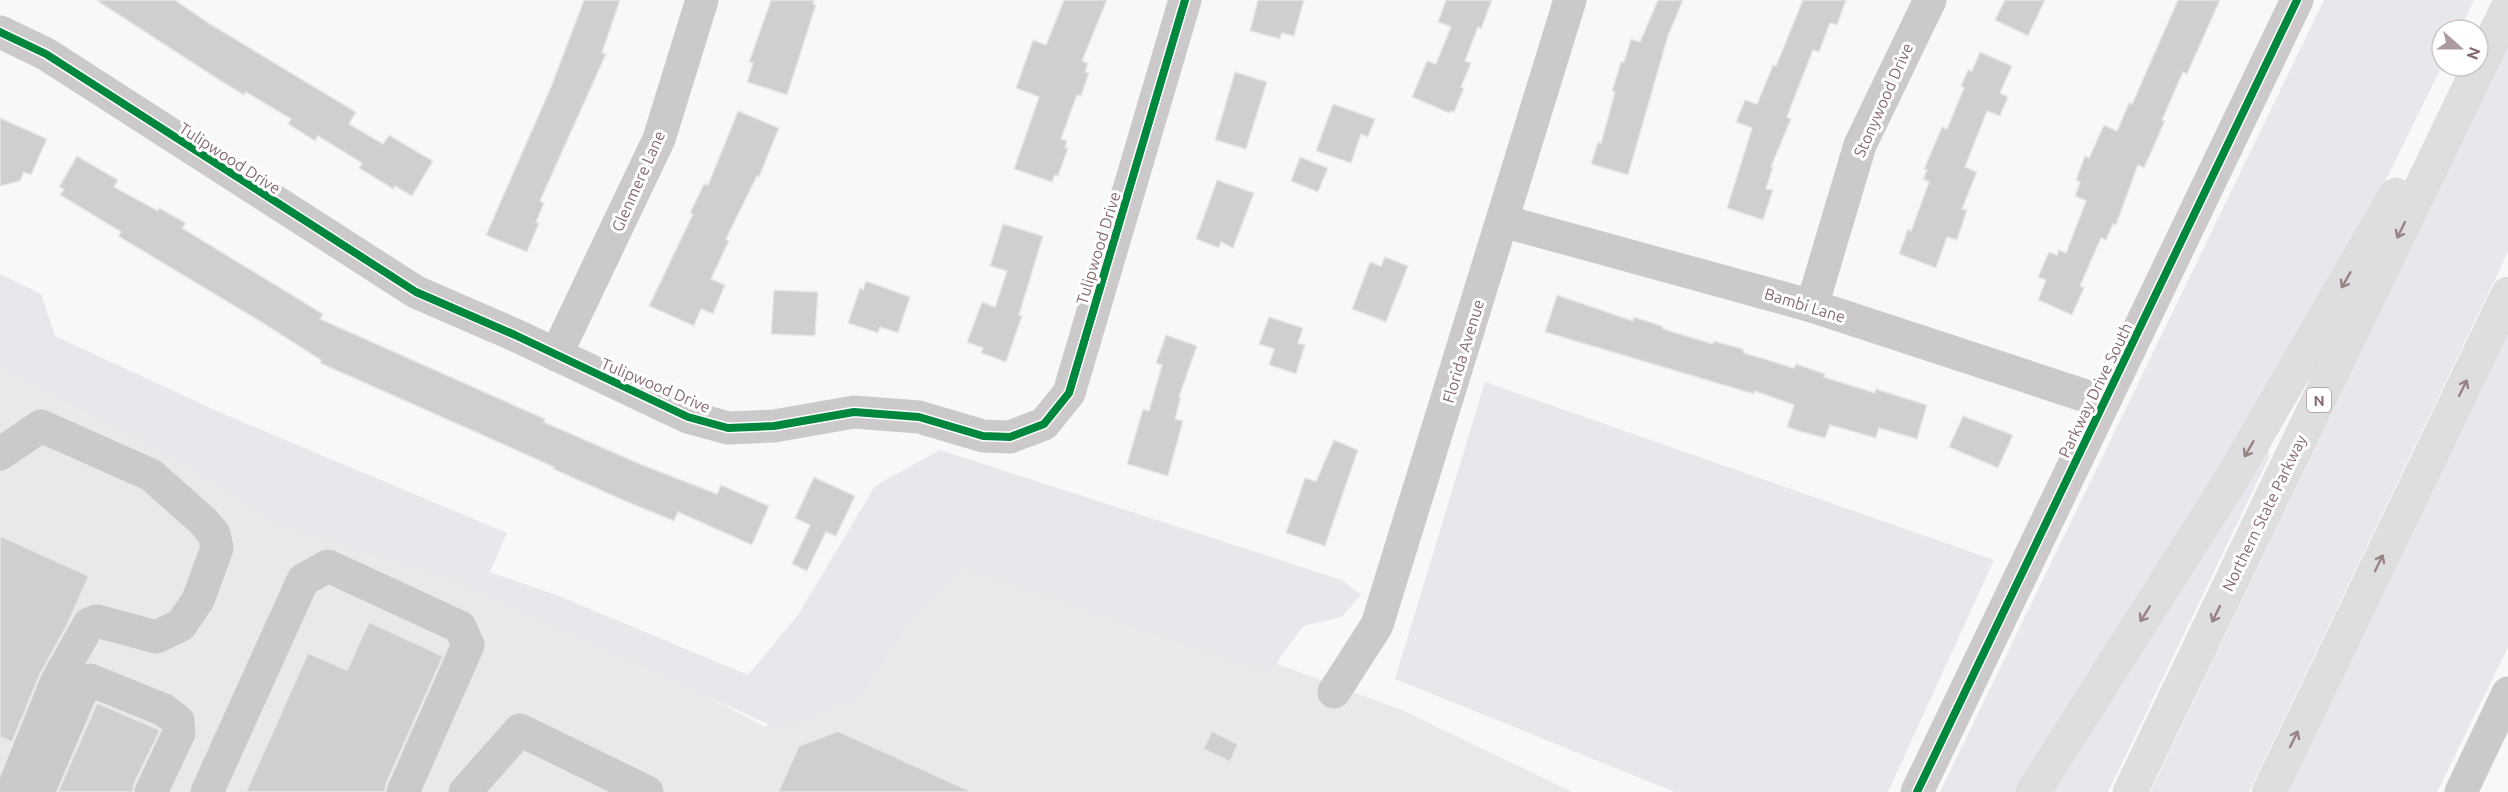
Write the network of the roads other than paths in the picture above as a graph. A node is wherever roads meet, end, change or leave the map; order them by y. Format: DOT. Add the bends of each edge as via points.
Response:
graph roads {
  1 [pos="702,0"];
  2 [pos="1185,0"];
  3 [pos="1570,0"];
  4 [pos="1930,0"];
  5 [pos="2297,0"];
  6 [pos="2508,0"];
  7 [pos="2508,7"];
  8 [pos="2490,31"];
  9 [pos="0,32"];
  10 [pos="2463,78"];
  11 [pos="1503,221"];
  12 [pos="2508,294"];
  13 [pos="1812,306"];
  14 [pos="556,355"];
  15 [pos="2104,402"];
  16 [pos="0,454"];
  17 [pos="1334,692"];
  18 [pos="2508,693"];
  19 [pos="12,792"];
  20 [pos="38,792"];
  21 [pos="151,792"];
  22 [pos="207,792"];
  23 [pos="403,792"];
  24 [pos="465,792"];
  25 [pos="647,792"];
  26 [pos="1917,792"];
  27 [pos="2033,792"];
  28 [pos="2130,792"];
  29 [pos="2269,792"];
  30 [pos="2462,792"];
  1 -- 14 [label="street, Glenmere Lane" via="659,139"];
  2 -- 14 [label="street, Tulipwood Drive" via="1069,393 1044,424 1010,437 983,436 919,417 854,412 774,426 728,428 688,417"];
  3 -- 11 [label="street, Florida Avenue"];
  4 -- 13 [label="street, Stonywood Drive" via="1860,145"];
  5 -- 15 [label="street, Parkway Drive South"];
  6 -- 8 [label="highway"];
  7 -- 28 [label="highway, Northern State Parkway / N, one-way"];
  9 -- 14 [label="street, Tulipwood Drive" via="46,54 416,292"];
  10 -- 27 [label="highway, one-way" via="2231,480"];
  11 -- 13 [label="street, Bambi Lane"];
  11 -- 17 [label="street, Florida Avenue" via="1377,625"];
  29 -- 12 [label="highway, one-way"];
  13 -- 15 [label="street, Bambi Lane"];
  15 -- 26 [label="street, Parkway Drive South"];
  16 -- 19 [label="street" via="41,426 151,476 203,521 214,534 217,548 198,600 181,625 156,637 97,621 89,624 57,681"];
  18 -- 30 [label="street"];
  20 -- 21 [label="street" via="80,694 90,680 164,710 178,721 179,733"];
  22 -- 23 [label="street" via="303,580 328,566 460,627 468,645"];
  24 -- 25 [label="street" via="520,730"];
}
